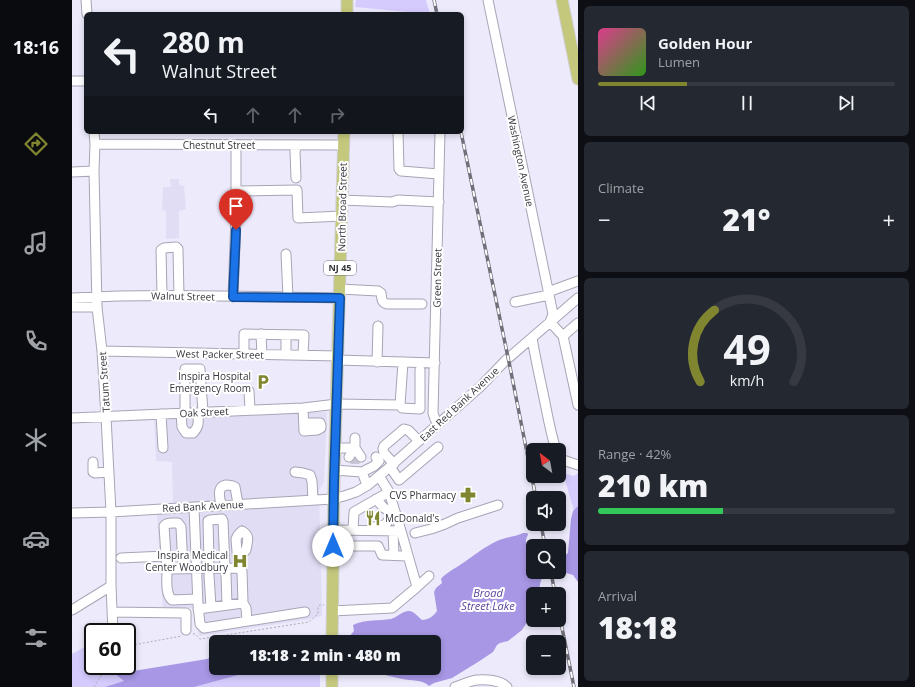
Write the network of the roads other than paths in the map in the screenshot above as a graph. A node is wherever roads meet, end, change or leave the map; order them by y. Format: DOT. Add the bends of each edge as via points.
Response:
graph roads {
  1 [pos="86,0"];
  2 [pos="348,0"];
  3 [pos="488,0"];
  4 [pos="562,0"];
  5 [pos="87,12"];
  6 [pos="347,12"];
  7 [pos="578,79"];
  8 [pos="72,81"];
  9 [pos="84,81"];
  10 [pos="94,134"];
  11 [pos="344,134"];
  12 [pos="398,134"];
  13 [pos="440,134"];
  14 [pos="95,144"];
  15 [pos="236,145"];
  16 [pos="297,145"];
  17 [pos="344,145"];
  18 [pos="94,171"];
  19 [pos="72,172"];
  20 [pos="439,174"];
  21 [pos="296,178"];
  22 [pos="236,191"];
  23 [pos="342,200"];
  24 [pos="439,202"];
  25 [pos="342,216"];
  26 [pos="286,254"];
  27 [pos="578,281"];
  28 [pos="549,293"];
  29 [pos="340,294"];
  30 [pos="162,295"];
  31 [pos="98,296"];
  32 [pos="179,296"];
  33 [pos="233,297"];
  34 [pos="288,297"];
  35 [pos="72,298"];
  36 [pos="578,298"];
  37 [pos="515,302"];
  38 [pos="422,304"];
  39 [pos="72,307"];
  40 [pos="97,307"];
  41 [pos="550,322"];
  42 [pos="578,324"];
  43 [pos="378,326"];
  44 [pos="261,334"];
  45 [pos="286,335"];
  46 [pos="563,336"];
  47 [pos="532,338"];
  48 [pos="102,351"];
  49 [pos="244,354"];
  50 [pos="262,355"];
  51 [pos="286,355"];
  52 [pos="303,356"];
  53 [pos="338,358"];
  54 [pos="376,362"];
  55 [pos="403,362"];
  56 [pos="435,364"];
  57 [pos="420,370"];
  58 [pos="248,392"];
  59 [pos="420,392"];
  60 [pos="434,394"];
  61 [pos="336,404"];
  62 [pos="400,405"];
  63 [pos="578,405"];
  64 [pos="304,408"];
  65 [pos="420,409"];
  66 [pos="248,410"];
  67 [pos="433,410"];
  68 [pos="183,413"];
  69 [pos="200,413"];
  70 [pos="161,414"];
  71 [pos="106,417"];
  72 [pos="72,418"];
  73 [pos="304,423"];
  74 [pos="438,423"];
  75 [pos="356,438"];
  76 [pos="419,441"];
  77 [pos="554,443"];
  78 [pos="438,447"];
  79 [pos="163,448"];
  80 [pos="335,448"];
  81 [pos="376,457"];
  82 [pos="566,461"];
  83 [pos="93,462"];
  84 [pos="356,462"];
  85 [pos="392,465"];
  86 [pos="578,465"];
  87 [pos="334,470"];
  88 [pos="109,472"];
  89 [pos="295,472"];
  90 [pos="379,476"];
  91 [pos="367,485"];
  92 [pos="389,492"];
  93 [pos="333,499"];
  94 [pos="376,499"];
  95 [pos="313,500"];
  96 [pos="238,504"];
  97 [pos="221,505"];
  98 [pos="498,505"];
  99 [pos="194,507"];
  100 [pos="72,512"];
  101 [pos="110,512"];
  102 [pos="333,530"];
  103 [pos="357,530"];
  104 [pos="397,531"];
  105 [pos="415,533"];
  106 [pos="224,540"];
  107 [pos="208,541"];
  108 [pos="333,546"];
  109 [pos="394,555"];
  110 [pos="165,556"];
  111 [pos="408,556"];
  112 [pos="238,557"];
  113 [pos="121,558"];
  114 [pos="209,561"];
  115 [pos="183,568"];
  116 [pos="196,568"];
  117 [pos="235,568"];
  118 [pos="167,571"];
  119 [pos="226,571"];
  120 [pos="209,575"];
  121 [pos="429,576"];
  122 [pos="111,586"];
  123 [pos="417,587"];
  124 [pos="198,599"];
  125 [pos="244,603"];
  126 [pos="227,605"];
  127 [pos="211,607"];
  128 [pos="198,609"];
  129 [pos="72,610"];
  130 [pos="332,611"];
  131 [pos="112,612"];
  132 [pos="305,612"];
  133 [pos="247,621"];
  134 [pos="113,623"];
  135 [pos="186,630"];
  136 [pos="332,635"];
  137 [pos="332,675"];
  138 [pos="332,687"];
  139 [pos="455,687"];
  140 [pos="507,687"];
  1 -- 5 [label="street"];
  2 -- 6 [label="main road"];
  3 -- 28 [label="street, Washington Avenue"];
  4 -- 7 [label="main road"];
  8 -- 9 [label="street"];
  10 -- 14 [label="street, Tatum Street"];
  11 -- 17 [label="main road, North Broad Street / NJ 45"];
  12 -- 20 [label="street" via="401,171"];
  13 -- 20 [label="street, Green Street"];
  14 -- 15 [label="street, Chestnut Street"];
  14 -- 18 [label="street, Tatum Street"];
  15 -- 16 [label="street, Chestnut Street"];
  15 -- 22 [label="street"];
  16 -- 17 [label="street, Chestnut Street"];
  16 -- 21 [label="street"];
  17 -- 23 [label="main road, North Broad Street / NJ 45"];
  18 -- 19 [label="street"];
  18 -- 31 [label="street, Tatum Street"];
  20 -- 24 [label="street, Green Street"];
  22 -- 25 [label="street" via="297,190 298,218"];
  22 -- 33 [label="street"];
  23 -- 24 [label="street"];
  23 -- 25 [label="main road, North Broad Street / NJ 45"];
  24 -- 56 [label="street, Green Street"];
  25 -- 29 [label="main road, North Broad Street / NJ 45"];
  26 -- 34 [label="street"];
  27 -- 28 [label="street"];
  28 -- 37 [label="street"];
  28 -- 41 [label="street, Washington Avenue" via="553,314"];
  29 -- 34 [label="street, Walnut Street"];
  29 -- 38 [label="street, Walnut Street" via="378,291 383,303"];
  29 -- 53 [label="main road, North Broad Street / NJ 45"];
  30 -- 31 [label="street, Walnut Street"];
  30 -- 32 [label="street, Walnut Street"];
  30 -- 32 [label="street" via="162,250 176,247"];
  31 -- 35 [label="street, Walnut Street"];
  31 -- 40 [label="street, Tatum Street"];
  32 -- 33 [label="street, Walnut Street"];
  33 -- 34 [label="street, Walnut Street"];
  36 -- 41 [label="street, East Red Bank Avenue"];
  39 -- 40 [label="street"];
  40 -- 48 [label="street, Tatum Street"];
  41 -- 46 [label="street"];
  41 -- 47 [label="street, East Red Bank Avenue"];
  42 -- 46 [label="street"];
  43 -- 54 [label="street"];
  44 -- 45 [label="street"];
  44 -- 49 [label="street" via="244,334"];
  44 -- 50 [label="street"];
  45 -- 51 [label="street"];
  45 -- 52 [label="street" via="304,335"];
  46 -- 63 [label="street"];
  47 -- 74 [label="street, East Red Bank Avenue"];
  47 -- 77 [label="street"];
  48 -- 49 [label="street, West Packer Street"];
  48 -- 71 [label="street, Tatum Street"];
  49 -- 50 [label="street, West Packer Street"];
  50 -- 51 [label="street, West Packer Street"];
  51 -- 52 [label="street, West Packer Street"];
  52 -- 53 [label="street, West Packer Street"];
  53 -- 54 [label="street, West Packer Street"];
  53 -- 61 [label="main road, North Broad Street / NJ 45"];
  54 -- 55 [label="street, West Packer Street"];
  55 -- 56 [label="street, West Packer Street"];
  55 -- 62 [label="street"];
  56 -- 60 [label="street, Green Street"];
  57 -- 59 [label="street"];
  58 -- 66 [label="street"];
  59 -- 60 [label="street"];
  59 -- 65 [label="street"];
  60 -- 67 [label="street, Green Street"];
  61 -- 62 [label="street, Oak Street"];
  61 -- 64 [label="street, Oak Street"];
  61 -- 80 [label="main road, North Broad Street / NJ 45"];
  62 -- 65 [label="street, Oak Street" via="402,408"];
  64 -- 66 [label="street, Oak Street"];
  64 -- 73 [label="street"];
  65 -- 67 [label="street, Oak Street"];
  66 -- 69 [label="street, Oak Street"];
  67 -- 74 [label="street, Green Street"];
  68 -- 69 [label="street, Oak Street"];
  68 -- 69 [label="street" via="182,427 186,433 194,433 197,429"];
  68 -- 69 [label="street" via="184,369 200,369"];
  68 -- 70 [label="street, Oak Street"];
  70 -- 71 [label="street, Oak Street"];
  70 -- 79 [label="street"];
  71 -- 72 [label="street, Oak Street"];
  71 -- 88 [label="street, Tatum Street"];
  74 -- 76 [label="street, East Red Bank Avenue"];
  75 -- 84 [label="street"];
  76 -- 85 [label="street, East Red Bank Avenue"];
  76 -- 85 [label="street" via="404,429 384,446 384,453"];
  78 -- 85 [label="street" via="399,480"];
  80 -- 84 [label="street"];
  80 -- 87 [label="main road, North Broad Street / NJ 45"];
  81 -- 84 [label="street" via="379,461 374,466"];
  82 -- 86 [label="street"];
  83 -- 88 [label="street" via="95,473"];
  84 -- 87 [label="street"];
  84 -- 91 [label="street"];
  85 -- 90 [label="street, East Red Bank Avenue"];
  87 -- 93 [label="main road, North Broad Street / NJ 45"];
  88 -- 101 [label="street, Tatum Street"];
  89 -- 95 [label="street" via="310,475"];
  90 -- 91 [label="street, East Red Bank Avenue"];
  90 -- 92 [label="street"];
  91 -- 93 [label="street, East Red Bank Avenue" via="347,496"];
  92 -- 94 [label="street"];
  92 -- 104 [label="street"];
  93 -- 95 [label="street, Red Bank Avenue"];
  93 -- 102 [label="main road, North Broad Street / NJ 45"];
  94 -- 103 [label="street" via="354,512"];
  94 -- 103 [label="street" via="388,510 390,518 381,526"];
  95 -- 96 [label="street, Red Bank Avenue"];
  96 -- 97 [label="street, Red Bank Avenue"];
  96 -- 97 [label="street" via="235,486 231,485 220,488"];
  97 -- 99 [label="street, Red Bank Avenue"];
  98 -- 105 [label="street"];
  99 -- 101 [label="street, Red Bank Avenue"];
  99 -- 116 [label="street"];
  100 -- 101 [label="street, Red Bank Avenue"];
  101 -- 122 [label="street, Tatum Street"];
  102 -- 103 [label="street"];
  102 -- 108 [label="main road, North Broad Street / NJ 45"];
  103 -- 104 [label="street"];
  104 -- 109 [label="street"];
  104 -- 111 [label="street"];
  106 -- 107 [label="street"];
  106 -- 107 [label="street" via="222,519 208,522"];
  106 -- 119 [label="street"];
  107 -- 114 [label="street"];
  108 -- 109 [label="street" via="378,546 382,555"];
  108 -- 130 [label="main road, North Broad Street / NJ 45"];
  109 -- 111 [label="street"];
  110 -- 113 [label="street"];
  110 -- 115 [label="street" via="164,526 178,523 181,527"];
  110 -- 118 [label="street"];
  111 -- 123 [label="street"];
  112 -- 117 [label="street"];
  115 -- 116 [label="street"];
  115 -- 118 [label="street"];
  116 -- 119 [label="street"];
  116 -- 124 [label="street"];
  117 -- 119 [label="street"];
  117 -- 125 [label="street" via="242,572"];
  118 -- 124 [label="street" via="168,597 172,600"];
  119 -- 126 [label="street"];
  120 -- 127 [label="street"];
  121 -- 123 [label="street"];
  122 -- 129 [label="street"];
  122 -- 131 [label="street, Tatum Street"];
  123 -- 130 [label="street" via="392,608"];
  124 -- 128 [label="street"];
  125 -- 126 [label="street"];
  125 -- 133 [label="street"];
  126 -- 127 [label="street"];
  127 -- 128 [label="street"];
  128 -- 133 [label="street" via="200,624 204,628"];
  130 -- 136 [label="main road, North Broad Street / NJ 45"];
  131 -- 134 [label="street, Tatum Street"];
  131 -- 135 [label="street" via="186,613"];
  132 -- 133 [label="street"];
  137 -- 138 [label="main road"];
  139 -- 140 [label="street" via="476,680 503,683"];
}
